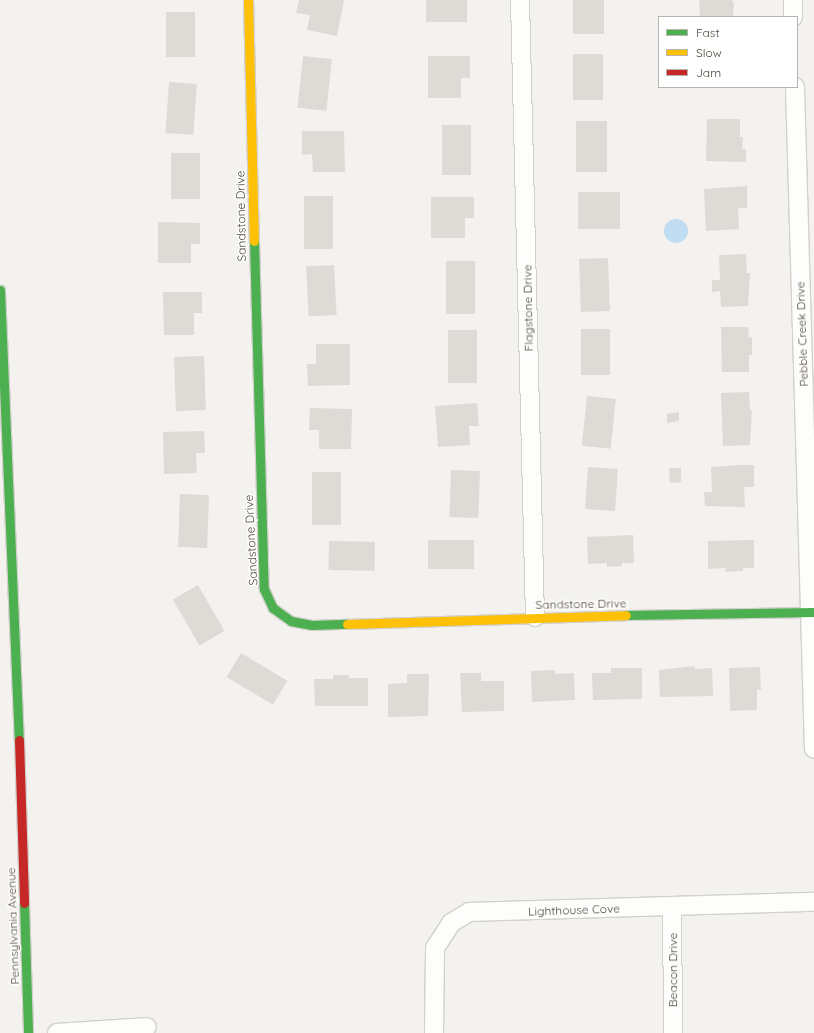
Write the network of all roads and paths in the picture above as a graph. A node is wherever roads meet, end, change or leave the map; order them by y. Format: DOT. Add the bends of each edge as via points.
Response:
graph roads {
  1 [pos="248,0"];
  2 [pos="520,0"];
  3 [pos="793,0"];
  4 [pos="793,16"];
  5 [pos="795,88"];
  6 [pos="0,290"];
  7 [pos="812,612"];
  8 [pos="535,617"];
  9 [pos="814,749"];
  10 [pos="814,902"];
  11 [pos="672,907"];
  12 [pos="147,1027"];
  13 [pos="28,1033"];
  14 [pos="57,1033"];
  15 [pos="434,1033"];
  16 [pos="673,1033"];
  1 -- 8 [label="street, Sandstone Drive" via="264,589 273,608 291,621 312,625"];
  2 -- 8 [label="street, Flagstone Drive"];
  3 -- 4 [label="street"];
  5 -- 7 [label="street, Pebble Creek Drive"];
  6 -- 13 [label="street, Pennsylvania Avenue" via="16,645"];
  7 -- 8 [label="street, Sandstone Drive"];
  7 -- 9 [label="street, Pebble Creek Drive"];
  10 -- 11 [label="street, Lighthouse Cove"];
  11 -- 15 [label="street, Lighthouse Cove" via="469,912 451,923 434,948"];
  11 -- 16 [label="street, Beacon Drive"];
  12 -- 14 [label="street"];
}
